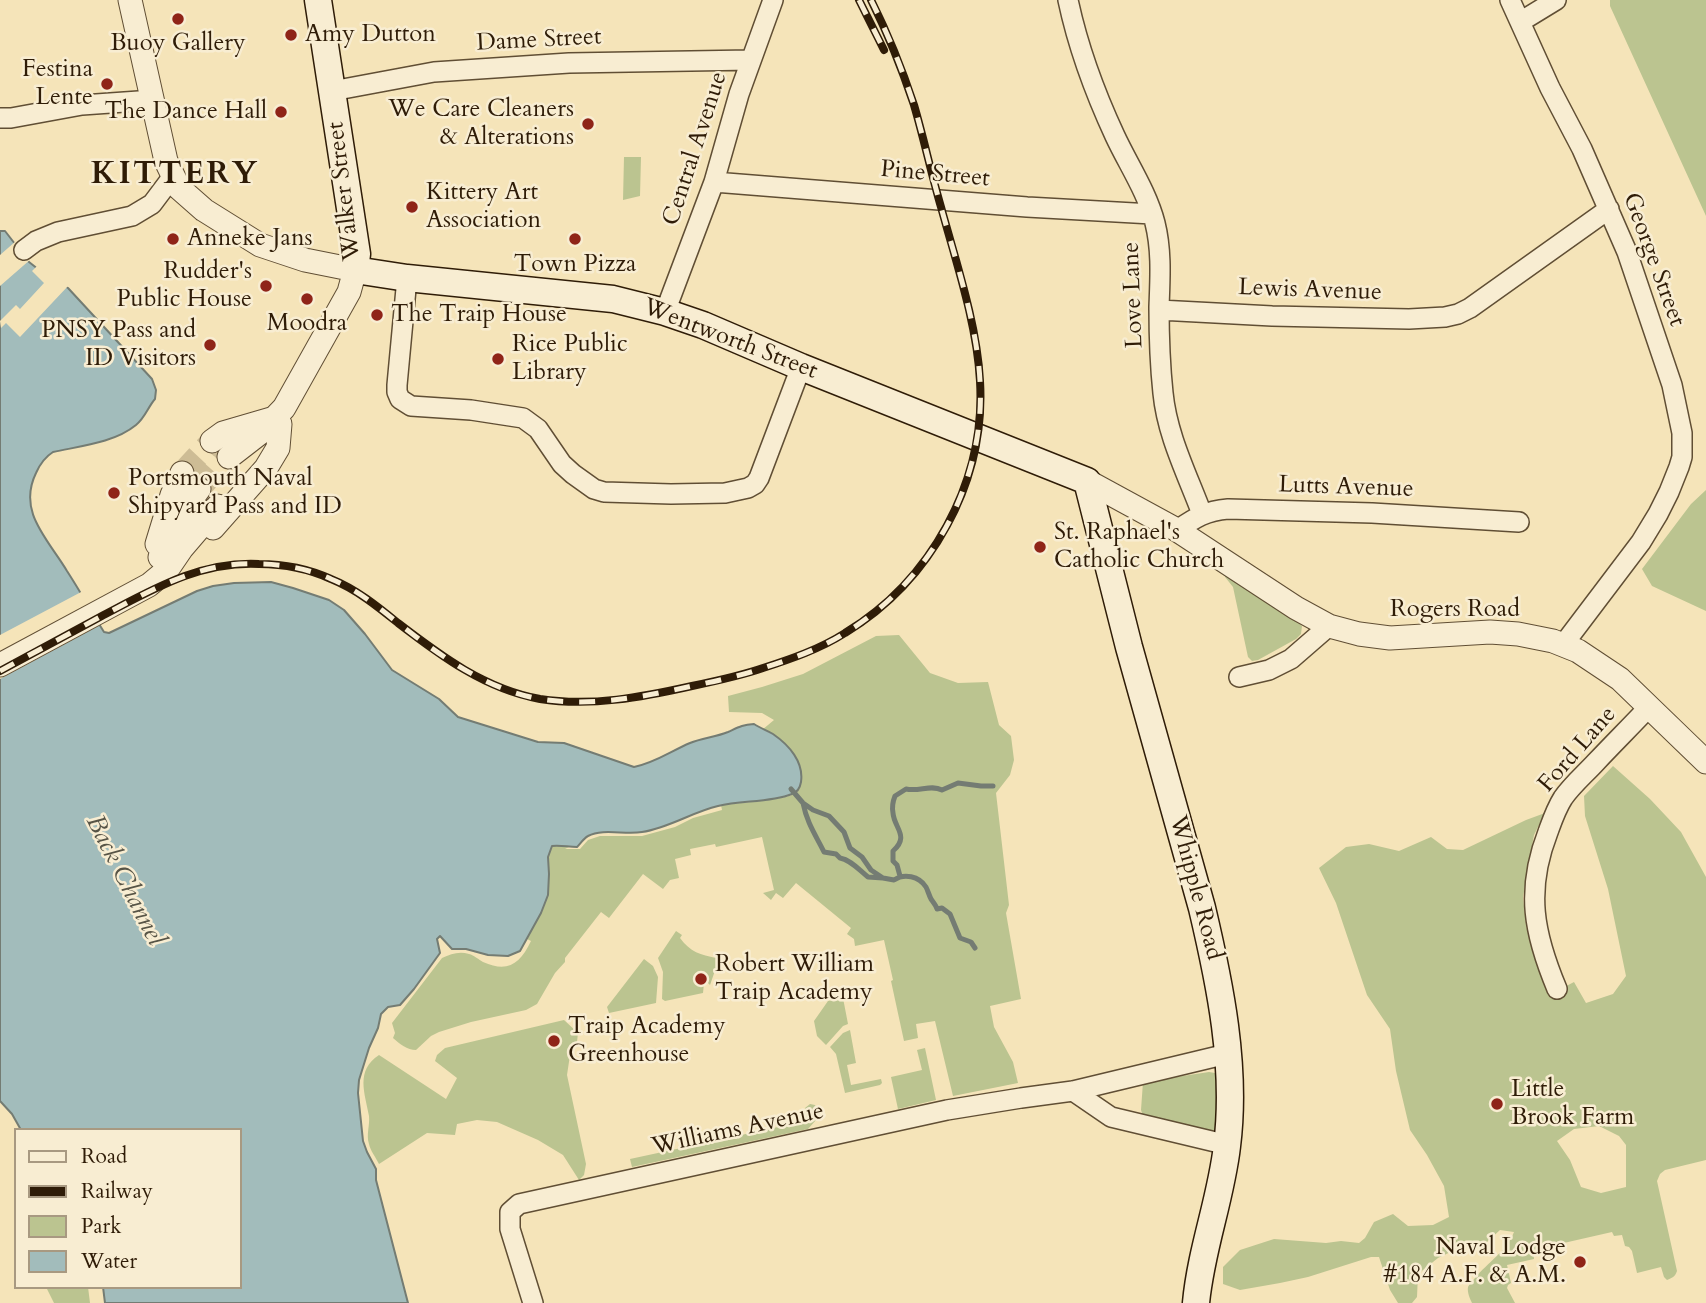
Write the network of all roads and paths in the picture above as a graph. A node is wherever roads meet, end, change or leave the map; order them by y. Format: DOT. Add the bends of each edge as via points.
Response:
graph roads {
  1 [pos="130,0"];
  2 [pos="317,0"];
  3 [pos="773,0"];
  4 [pos="1068,0"];
  5 [pos="1510,0"];
  6 [pos="1556,0"];
  7 [pos="1520,22"];
  8 [pos="751,60"];
  9 [pos="332,91"];
  10 [pos="153,100"];
  11 [pos="0,118"];
  12 [pos="173,176"];
  13 [pos="714,182"];
  14 [pos="1609,209"];
  15 [pos="1152,214"];
  16 [pos="24,250"];
  17 [pos="355,270"];
  18 [pos="407,278"];
  19 [pos="1159,310"];
  20 [pos="665,312"];
  21 [pos="801,367"];
  22 [pos="281,417"];
  23 [pos="220,449"];
  24 [pos="248,475"];
  25 [pos="191,481"];
  26 [pos="1087,481"];
  27 [pos="218,506"];
  28 [pos="1202,513"];
  29 [pos="1518,522"];
  30 [pos="1177,530"];
  31 [pos="158,569"];
  32 [pos="98,605"];
  33 [pos="1329,626"];
  34 [pos="1563,645"];
  35 [pos="0,650"];
  36 [pos="0,665"];
  37 [pos="1239,677"];
  38 [pos="1648,708"];
  39 [pos="1706,762"];
  40 [pos="1557,989"];
  41 [pos="1227,1054"];
  42 [pos="1073,1091"];
  43 [pos="1228,1145"];
  44 [pos="533,1303"];
  45 [pos="1196,1303"];
  1 -- 10 [label="street"];
  2 -- 9 [label="main road, Walker Street"];
  3 -- 8 [label="street, Central Avenue"];
  4 -- 15 [label="street, Love Lane" via="1100,102"];
  5 -- 7 [label="street, George Street"];
  6 -- 7 [label="street"];
  7 -- 14 [label="street, George Street"];
  8 -- 9 [label="street, Dame Street" via="569,63 434,72"];
  8 -- 13 [label="street, Central Avenue"];
  9 -- 17 [label="main road, Walker Street"];
  10 -- 11 [label="street"];
  10 -- 12 [label="street"];
  12 -- 16 [label="street" via="152,204 132,216 58,232"];
  12 -- 17 [label="street" via="179,188 204,210 260,245"];
  13 -- 15 [label="street, Pine Street"];
  13 -- 20 [label="street, Central Avenue"];
  14 -- 19 [label="street, Lewis Avenue" via="1458,314 1409,319"];
  14 -- 34 [label="street, George Street" via="1672,385 1682,457 1670,492 1641,542"];
  15 -- 19 [label="street, Love Lane" via="1159,248"];
  17 -- 18 [label="main road, Wentworth Street"];
  17 -- 22 [label="street, Walker Street" via="349,292"];
  18 -- 20 [label="main road, Wentworth Street" via="613,299"];
  18 -- 21 [label="street" via="397,385 400,399 411,405 523,418 538,429 573,474 594,489 610,493 725,493 755,484"];
  19 -- 28 [label="street, Love Lane" via="1166,414"];
  20 -- 21 [label="main road, Wentworth Street"];
  21 -- 26 [label="main road, Wentworth Street"];
  22 -- 23 [label="street, Walker Street"];
  22 -- 24 [label="street, Walker Street" via="272,445"];
  22 -- 31 [label="street" via="278,448 267,468 207,535"];
  25 -- 31 [label="street" via="188,504"];
  26 -- 30 [label="street, Rogers Road"];
  26 -- 41 [label="main road, Whipple Road" via="1207,928"];
  27 -- 31 [label="street"];
  28 -- 29 [label="street, Lutts Avenue" via="1228,509 1372,513"];
  28 -- 30 [label="street, Lutts Avenue"];
  30 -- 33 [label="street, Rogers Road"];
  31 -- 32 [label="street" via="143,573"];
  32 -- 35 [label="street"];
  32 -- 36 [label="street"];
  33 -- 34 [label="street, Rogers Road" via="1390,638 1500,632"];
  33 -- 37 [label="street" via="1291,659"];
  34 -- 38 [label="street, Rogers Road" via="1620,679"];
  38 -- 39 [label="street, Rogers Road"];
  38 -- 40 [label="street, Ford Lane" via="1563,798 1544,843 1536,872 1535,919"];
  41 -- 42 [label="street, Williams Avenue"];
  41 -- 43 [label="main road, Whipple Road"];
  42 -- 43 [label="street" via="1111,1117"];
  42 -- 44 [label="street, Williams Avenue" via="947,1110 519,1204 510,1212 510,1229"];
  43 -- 45 [label="main road, Whipple Road"];
}
